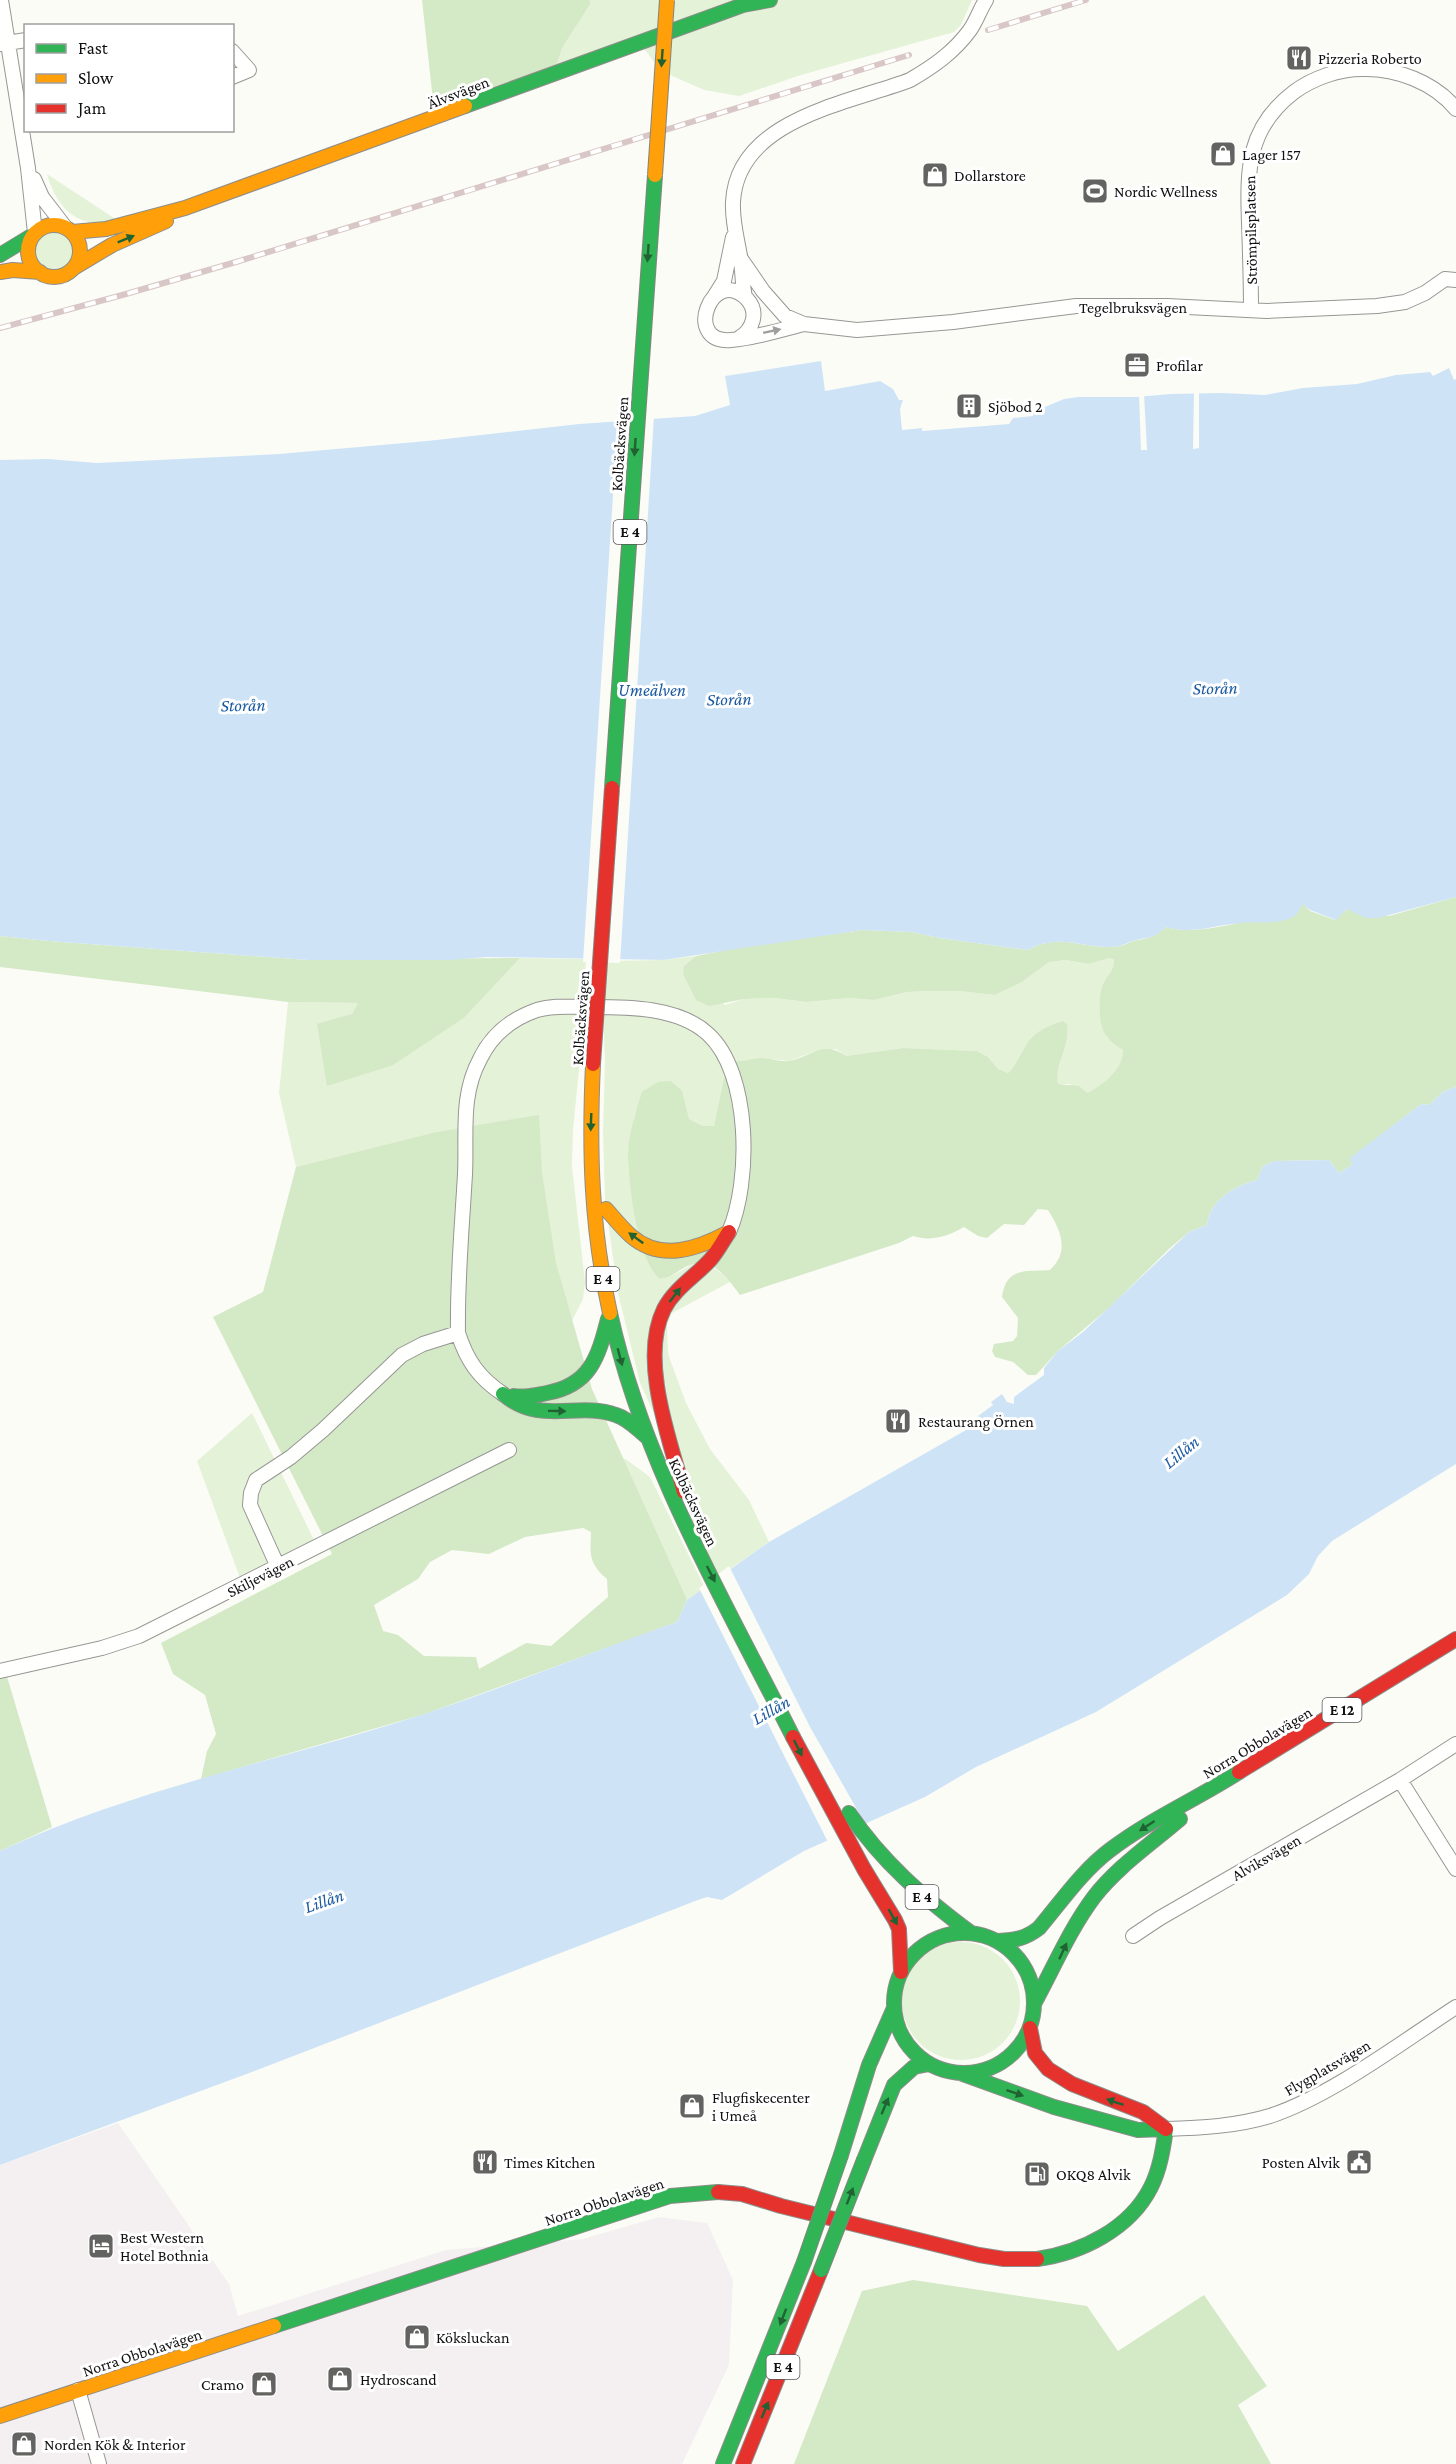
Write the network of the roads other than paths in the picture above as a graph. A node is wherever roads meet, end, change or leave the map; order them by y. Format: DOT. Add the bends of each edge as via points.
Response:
graph roads {
  1 [pos="1,0"];
  2 [pos="667,0"];
  3 [pos="678,0"];
  4 [pos="770,0"];
  5 [pos="746,2"];
  6 [pos="984,2"];
  7 [pos="24,40"];
  8 [pos="4,43"];
  9 [pos="234,53"];
  10 [pos="234,76"];
  11 [pos="1456,109"];
  12 [pos="28,168"];
  13 [pos="185,208"];
  14 [pos="68,230"];
  15 [pos="734,232"];
  16 [pos="34,234"];
  17 [pos="0,255"];
  18 [pos="741,258"];
  19 [pos="75,267"];
  20 [pos="1456,268"];
  21 [pos="0,272"];
  22 [pos="40,272"];
  23 [pos="1450,279"];
  24 [pos="714,297"];
  25 [pos="748,302"];
  26 [pos="1251,310"];
  27 [pos="785,316"];
  28 [pos="804,324"];
  29 [pos="739,338"];
  30 [pos="599,1063"];
  31 [pos="606,1209"];
  32 [pos="732,1226"];
  33 [pos="609,1312"];
  34 [pos="458,1333"];
  35 [pos="503,1394"];
  36 [pos="649,1439"];
  37 [pos="509,1450"];
  38 [pos="684,1492"];
  39 [pos="689,1519"];
  40 [pos="278,1567"];
  41 [pos="738,1599"];
  42 [pos="1456,1639"];
  43 [pos="0,1671"];
  44 [pos="1456,1744"];
  45 [pos="818,1754"];
  46 [pos="1400,1780"];
  47 [pos="1198,1798"];
  48 [pos="1456,1869"];
  49 [pos="970,1932"];
  50 [pos="1133,1936"];
  51 [pos="998,1941"];
  52 [pos="901,1972"];
  53 [pos="1035,2002"];
  54 [pos="1456,2007"];
  55 [pos="894,2008"];
  56 [pos="1030,2028"];
  57 [pos="929,2064"];
  58 [pos="960,2073"];
  59 [pos="1166,2129"];
  60 [pos="78,2390"];
  61 [pos="0,2416"];
  62 [pos="99,2464"];
  63 [pos="723,2464"];
  64 [pos="743,2464"];
  1 -- 8 [label="street"];
  2 -- 30 [label="main road, Kolbäcksvägen / E 4, one-way, bridge"];
  3 -- 30 [label="main road, Kolbäcksvägen / E 4"];
  4 -- 5 [label="main road, Älvsvägen"];
  5 -- 13 [label="main road, Älvsvägen"];
  6 -- 15 [label="street" via="976,21 950,53 927,70 910,80 800,118 769,136 745,165 733,201"];
  7 -- 8 [label="street"];
  8 -- 12 [label="street"];
  9 -- 10 [label="street" via="249,70"];
  11 -- 26 [label="street, Strömpilsplatsen" via="1424,84 1397,73 1371,69 1328,75 1301,87 1276,108 1258,136 1248,168"];
  12 -- 14 [label="street" via="42,197"];
  12 -- 16 [label="street"];
  13 -- 14 [label="main road, Älvsvägen" via="106,229"];
  19 -- 13 [label="main road, Älvsvägen, one-way" via="118,242 161,225"];
  14 -- 16 [label="main road" via="54,225"];
  14 -- 19 [label="main road" via="80,245"];
  15 -- 18 [label="street"];
  15 -- 24 [label="street" via="724,280"];
  16 -- 17 [label="main road"];
  16 -- 22 [label="main road" via="30,259"];
  18 -- 25 [label="street"];
  18 -- 27 [label="street, Tegelbruksvägen"];
  19 -- 22 [label="main road" via="58,276"];
  20 -- 23 [label="street"];
  21 -- 22 [label="main road"];
  23 -- 26 [label="street, Tegelbruksvägen" via="1398,303"];
  24 -- 25 [label="street" via="729,291"];
  24 -- 29 [label="street" via="706,309 707,326 719,338"];
  25 -- 27 [label="street"];
  25 -- 29 [label="street" via="753,322"];
  26 -- 28 [label="street, Tegelbruksvägen" via="1076,306 890,328 857,330"];
  27 -- 28 [label="street, Tegelbruksvägen"];
  29 -- 28 [label="street, Tegelbruksvägen, one-way"];
  30 -- 31 [label="main road, Kolbäcksvägen / E 4"];
  30 -- 33 [label="main road, Kolbäcksvägen / E 4, one-way" via="591,1133 592,1200"];
  32 -- 31 [label="main road, one-way" via="704,1245 687,1251 665,1251 638,1242"];
  31 -- 38 [label="main road, Kolbäcksvägen / E 4" via="618,1293 640,1383"];
  32 -- 34 [label="street" via="745,1146 725,1054 709,1034 677,1016 611,1006 556,1006 524,1015 503,1027 480,1057 472,1076 465,1112"];
  38 -- 32 [label="main road, one-way" via="659,1396 657,1331 676,1291 712,1258"];
  33 -- 35 [label="main road" via="600,1351 577,1385 553,1393 520,1397"];
  33 -- 36 [label="main road, Kolbäcksvägen / E 4, one-way" via="627,1383"];
  34 -- 35 [label="street" via="474,1371"];
  34 -- 40 [label="street" via="402,1355 323,1430 256,1480 250,1505 253,1517"];
  35 -- 36 [label="main road, one-way" via="529,1410 590,1410 628,1420"];
  36 -- 39 [label="main road, Kolbäcksvägen / E 4" via="666,1484"];
  37 -- 40 [label="street, Skiljevägen"];
  38 -- 39 [label="main road, Kolbäcksvägen / E 4"];
  39 -- 41 [label="main road, Kolbäcksvägen / E 4"];
  39 -- 52 [label="main road, Kolbäcksvägen / E 4, one-way" via="806,1763 899,1929"];
  40 -- 43 [label="street, Skiljevägen" via="139,1636"];
  42 -- 47 [label="main road, Norra Obbolavägen / E 12"];
  44 -- 46 [label="street, Alviksvägen"];
  45 -- 49 [label="main road, E 4" via="845,1806 879,1855 927,1901"];
  46 -- 48 [label="street"];
  46 -- 50 [label="street, Alviksvägen"];
  47 -- 51 [label="main road, Norra Obbolavägen / E 12, one-way" via="1162,1816 1110,1851 1029,1936"];
  53 -- 47 [label="main road, Norra Obbolavägen / E 12, one-way" via="1095,1896"];
  49 -- 51 [label="main road, E 4"];
  49 -- 52 [label="main road, E 4" via="953,1933 921,1947"];
  51 -- 53 [label="main road, E 4" via="1011,1950 1027,1971"];
  52 -- 55 [label="main road, E 4"];
  53 -- 56 [label="main road, E 4"];
  54 -- 59 [label="street, Flygplatsvägen" via="1300,2104 1243,2122"];
  55 -- 57 [label="main road, E 4" via="903,2038"];
  55 -- 63 [label="main road, E 4, one-way, bridge" via="869,2065 804,2262"];
  56 -- 58 [label="main road, E 4" via="1020,2046 1000,2064 974,2073"];
  59 -- 56 [label="main road, one-way" via="1142,2111 1100,2096 1049,2069 1035,2051"];
  57 -- 58 [label="main road, E 4"];
  64 -- 57 [label="main road, E 4, one-way, bridge" via="894,2085 914,2067"];
  58 -- 59 [label="main road, Flygplatsvägen, one-way" via="1053,2107 1138,2130"];
  59 -- 60 [label="main road, Norra Obbolavägen" via="1157,2175 1141,2205 1086,2246 1047,2258 1002,2260 960,2252 730,2192 670,2196"];
  60 -- 61 [label="main road, Norra Obbolavägen"];
  60 -- 62 [label="street"];
}
